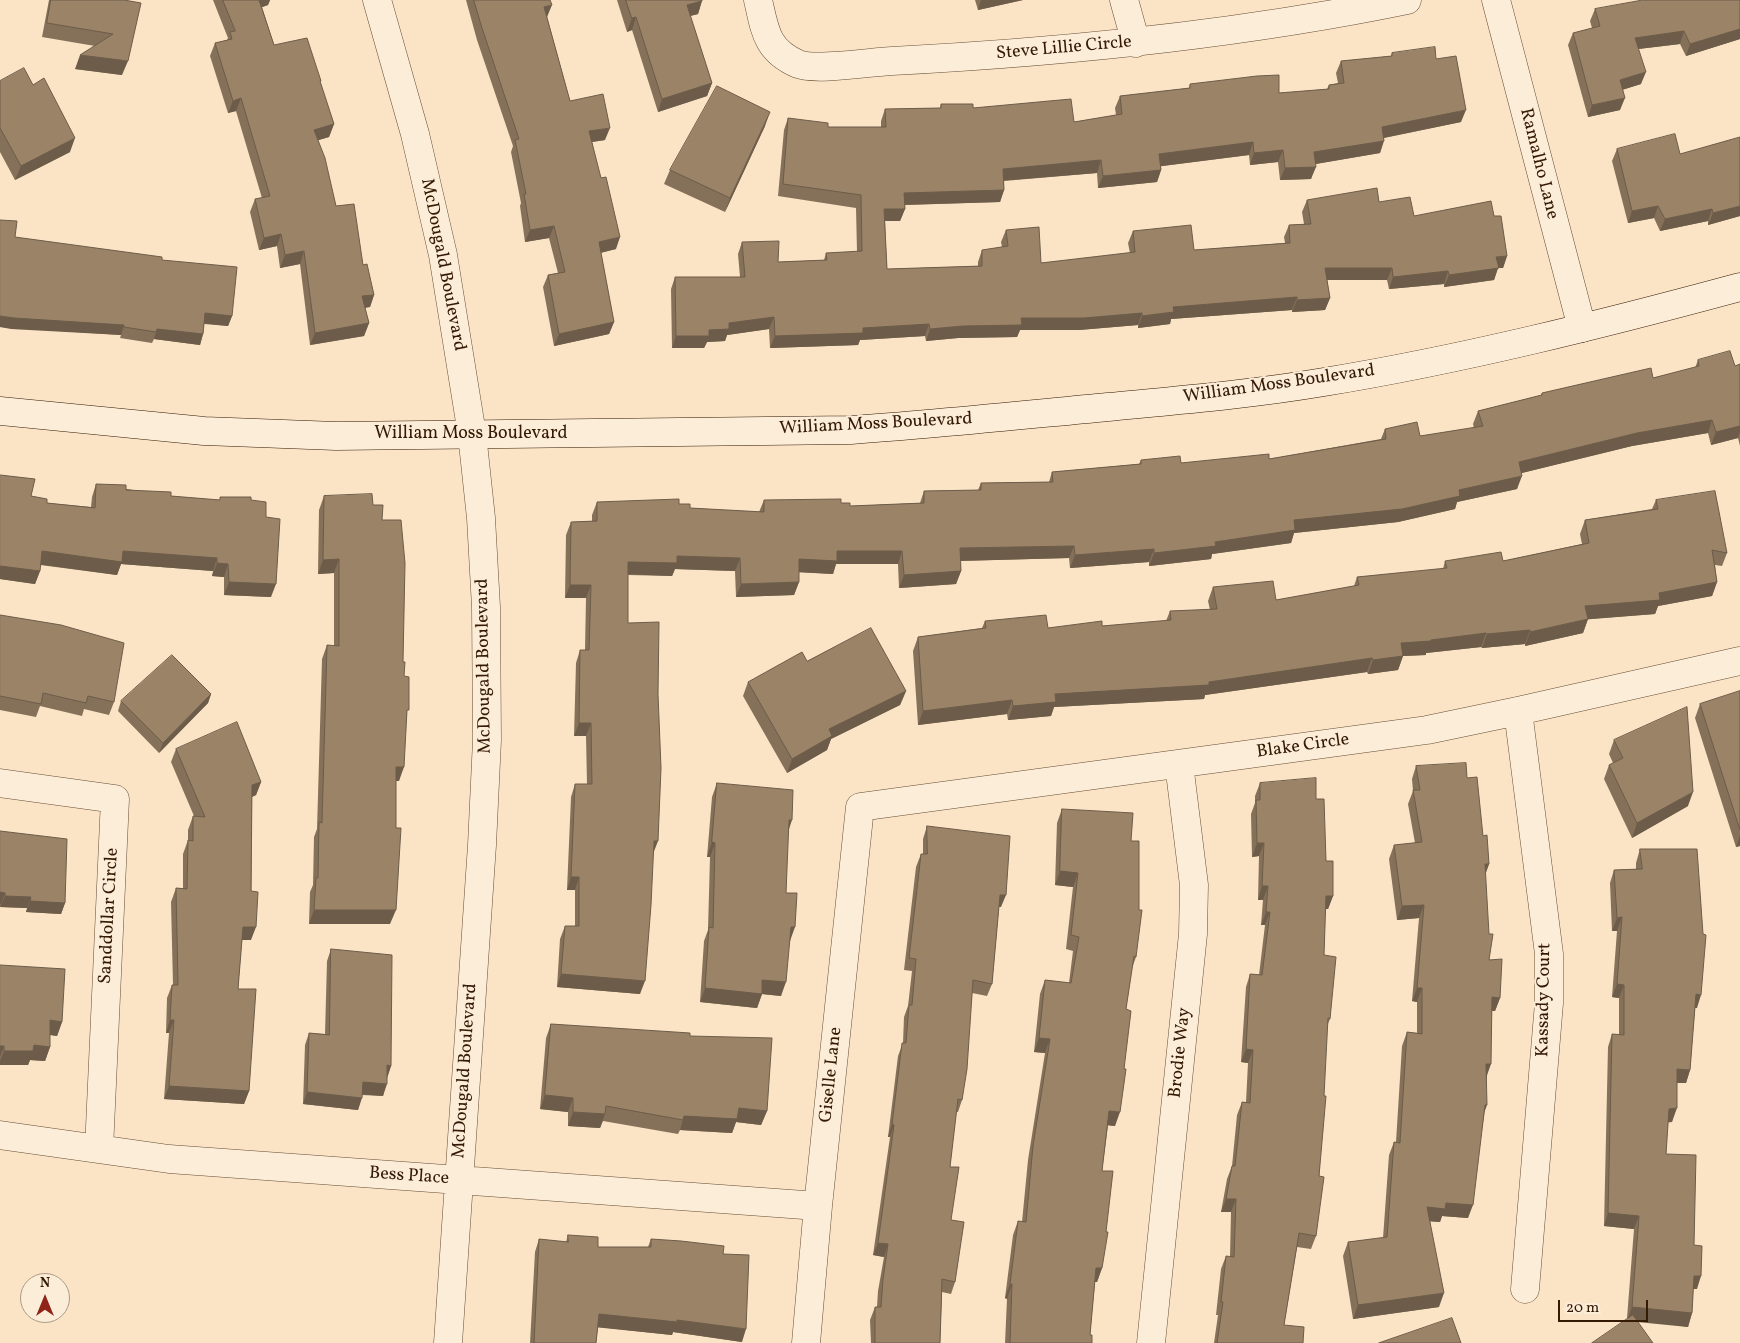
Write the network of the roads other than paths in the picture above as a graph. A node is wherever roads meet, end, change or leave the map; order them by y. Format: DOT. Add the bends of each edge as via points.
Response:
graph roads {
  1 [pos="377,0"];
  2 [pos="758,0"];
  3 [pos="1124,0"];
  4 [pos="1407,0"];
  5 [pos="1496,0"];
  6 [pos="1136,42"];
  7 [pos="1740,287"];
  8 [pos="1582,328"];
  9 [pos="0,410"];
  10 [pos="472,434"];
  11 [pos="1740,661"];
  12 [pos="1518,711"];
  13 [pos="1179,764"];
  14 [pos="0,783"];
  15 [pos="860,806"];
  16 [pos="0,1135"];
  17 [pos="99,1149"];
  18 [pos="458,1181"];
  19 [pos="818,1206"];
  20 [pos="1525,1289"];
  21 [pos="448,1343"];
  22 [pos="806,1343"];
  23 [pos="1151,1343"];
  1 -- 10 [label="street, McDougald Boulevard" via="415,134 443,255"];
  2 -- 6 [label="street, Steve Lillie Circle" via="766,36 784,56 800,64 824,66 984,56"];
  3 -- 6 [label="street"];
  4 -- 6 [label="street, Steve Lillie Circle" via="1293,21"];
  5 -- 8 [label="street, Ramalho Lane"];
  7 -- 8 [label="street, William Moss Boulevard"];
  8 -- 10 [label="street, William Moss Boulevard" via="1315,383 1237,394 931,424 851,430"];
  9 -- 10 [label="street, William Moss Boulevard" via="204,431 336,436"];
  10 -- 18 [label="street, McDougald Boulevard" via="486,607 487,740 482,855"];
  11 -- 12 [label="street, Blake Circle"];
  12 -- 13 [label="street, Blake Circle" via="1427,730"];
  12 -- 20 [label="street, Kassady Court" via="1549,954 1549,1003"];
  13 -- 15 [label="street, Blake Circle"];
  13 -- 23 [label="street, Brodie Way" via="1194,885 1193,934"];
  14 -- 17 [label="street, Sanddollar Circle" via="115,799"];
  15 -- 19 [label="street, Giselle Lane"];
  16 -- 17 [label="street, Bess Place"];
  17 -- 18 [label="street, Bess Place" via="169,1159"];
  18 -- 19 [label="street, Bess Place"];
  18 -- 21 [label="street, McDougald Boulevard"];
  19 -- 22 [label="street, Giselle Lane"];
}
